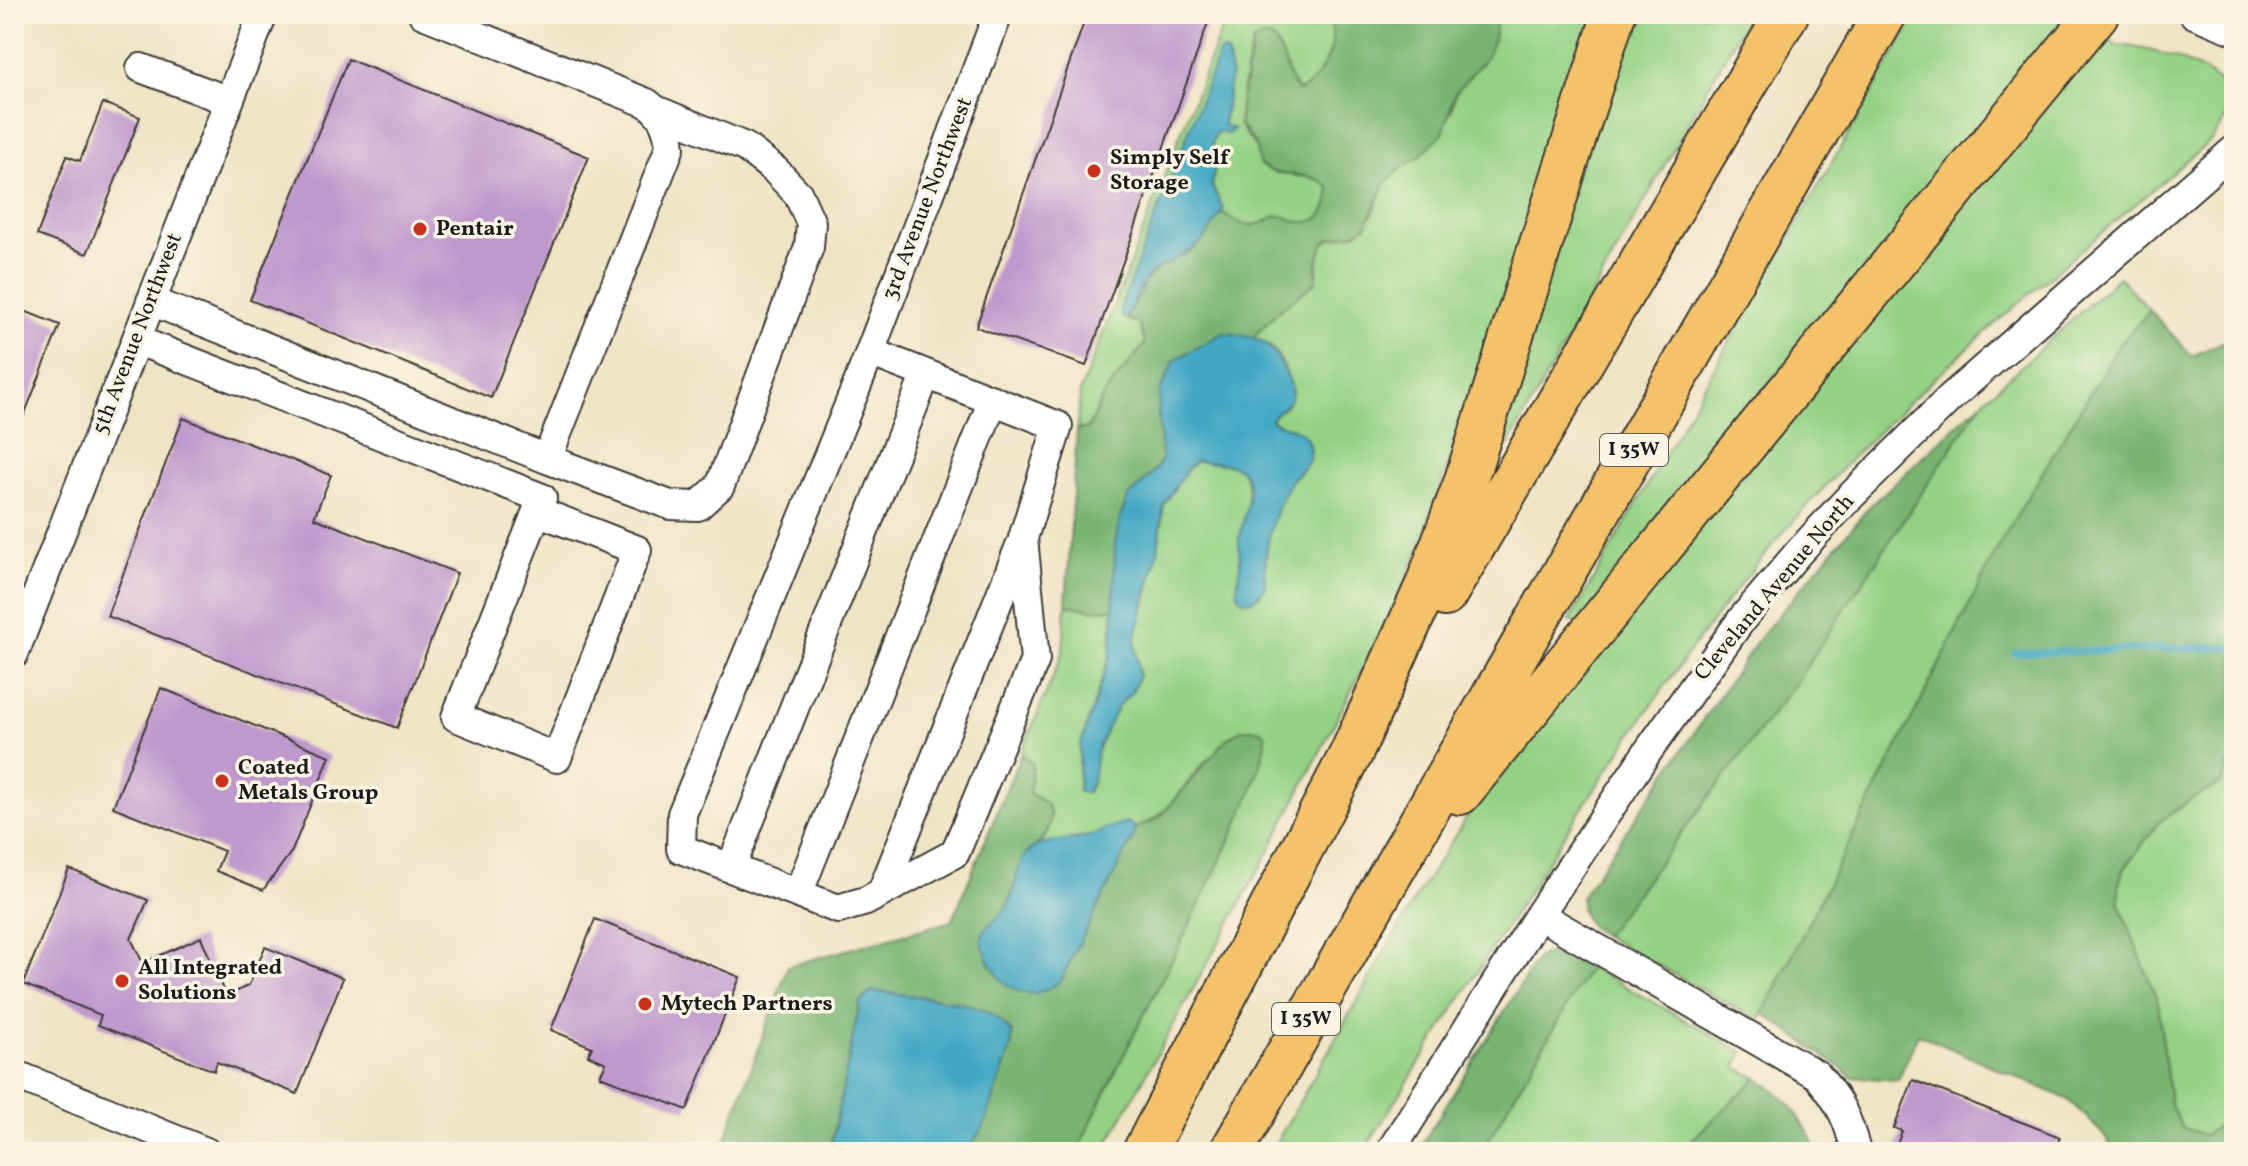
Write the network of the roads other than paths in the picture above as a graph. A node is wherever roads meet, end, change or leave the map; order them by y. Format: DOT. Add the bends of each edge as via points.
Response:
graph roads {
  1 [pos="263,14"];
  2 [pos="423,14"];
  3 [pos="998,14"];
  4 [pos="1614,14"];
  5 [pos="1787,14"];
  6 [pos="1885,14"];
  7 [pos="2097,14"];
  8 [pos="2194,14"];
  9 [pos="2234,30"];
  10 [pos="141,68"];
  11 [pos="229,101"];
  12 [pos="658,111"];
  13 [pos="2234,150"];
  14 [pos="151,301"];
  15 [pos="136,340"];
  16 [pos="870,352"];
  17 [pos="926,374"];
  18 [pos="993,400"];
  19 [pos="547,459"];
  20 [pos="537,511"];
  21 [pos="1023,538"];
  22 [pos="14,654"];
  23 [pos="1351,754"];
  24 [pos="731,868"];
  25 [pos="1383,887"];
  26 [pos="882,892"];
  27 [pos="798,894"];
  28 [pos="1539,915"];
  29 [pos="14,1074"];
  30 [pos="206,1152"];
  31 [pos="1144,1152"];
  32 [pos="1231,1152"];
  33 [pos="1390,1152"];
  34 [pos="1856,1152"];
  1 -- 11 [label="street, 5th Avenue Northwest"];
  2 -- 12 [label="street"];
  3 -- 16 [label="street, 3rd Avenue Northwest"];
  4 -- 23 [label="highway" via="1465,483 1385,685"];
  5 -- 23 [label="highway"];
  6 -- 25 [label="highway, I 35W"];
  7 -- 25 [label="highway"];
  8 -- 9 [label="street"];
  10 -- 11 [label="street"];
  11 -- 14 [label="street, 5th Avenue Northwest"];
  12 -- 19 [label="street" via="670,147"];
  12 -- 19 [label="street" via="745,147 775,170 798,194 811,223 809,247 720,486 698,506 670,505"];
  13 -- 28 [label="street, Cleveland Avenue North" via="1950,398 1827,522 1694,683"];
  14 -- 15 [label="street, 5th Avenue Northwest"];
  14 -- 19 [label="street"];
  15 -- 20 [label="street" via="542,498"];
  15 -- 22 [label="street, 5th Avenue Northwest"];
  16 -- 17 [label="street"];
  16 -- 24 [label="street, 3rd Avenue Northwest" via="682,814 681,849"];
  17 -- 18 [label="street"];
  17 -- 24 [label="street"];
  18 -- 21 [label="street" via="1058,426"];
  18 -- 27 [label="street"];
  20 -- 20 [label="street" via="456,717 557,758 637,550"];
  21 -- 26 [label="street"];
  21 -- 26 [label="street" via="1035,660 955,853"];
  23 -- 31 [label="highway"];
  24 -- 27 [label="street"];
  25 -- 32 [label="highway, I 35W"];
  26 -- 27 [label="street" via="838,909"];
  28 -- 33 [label="street, Cleveland Avenue North"];
  28 -- 34 [label="street" via="1817,1075 1848,1120"];
  29 -- 30 [label="street"];
}
